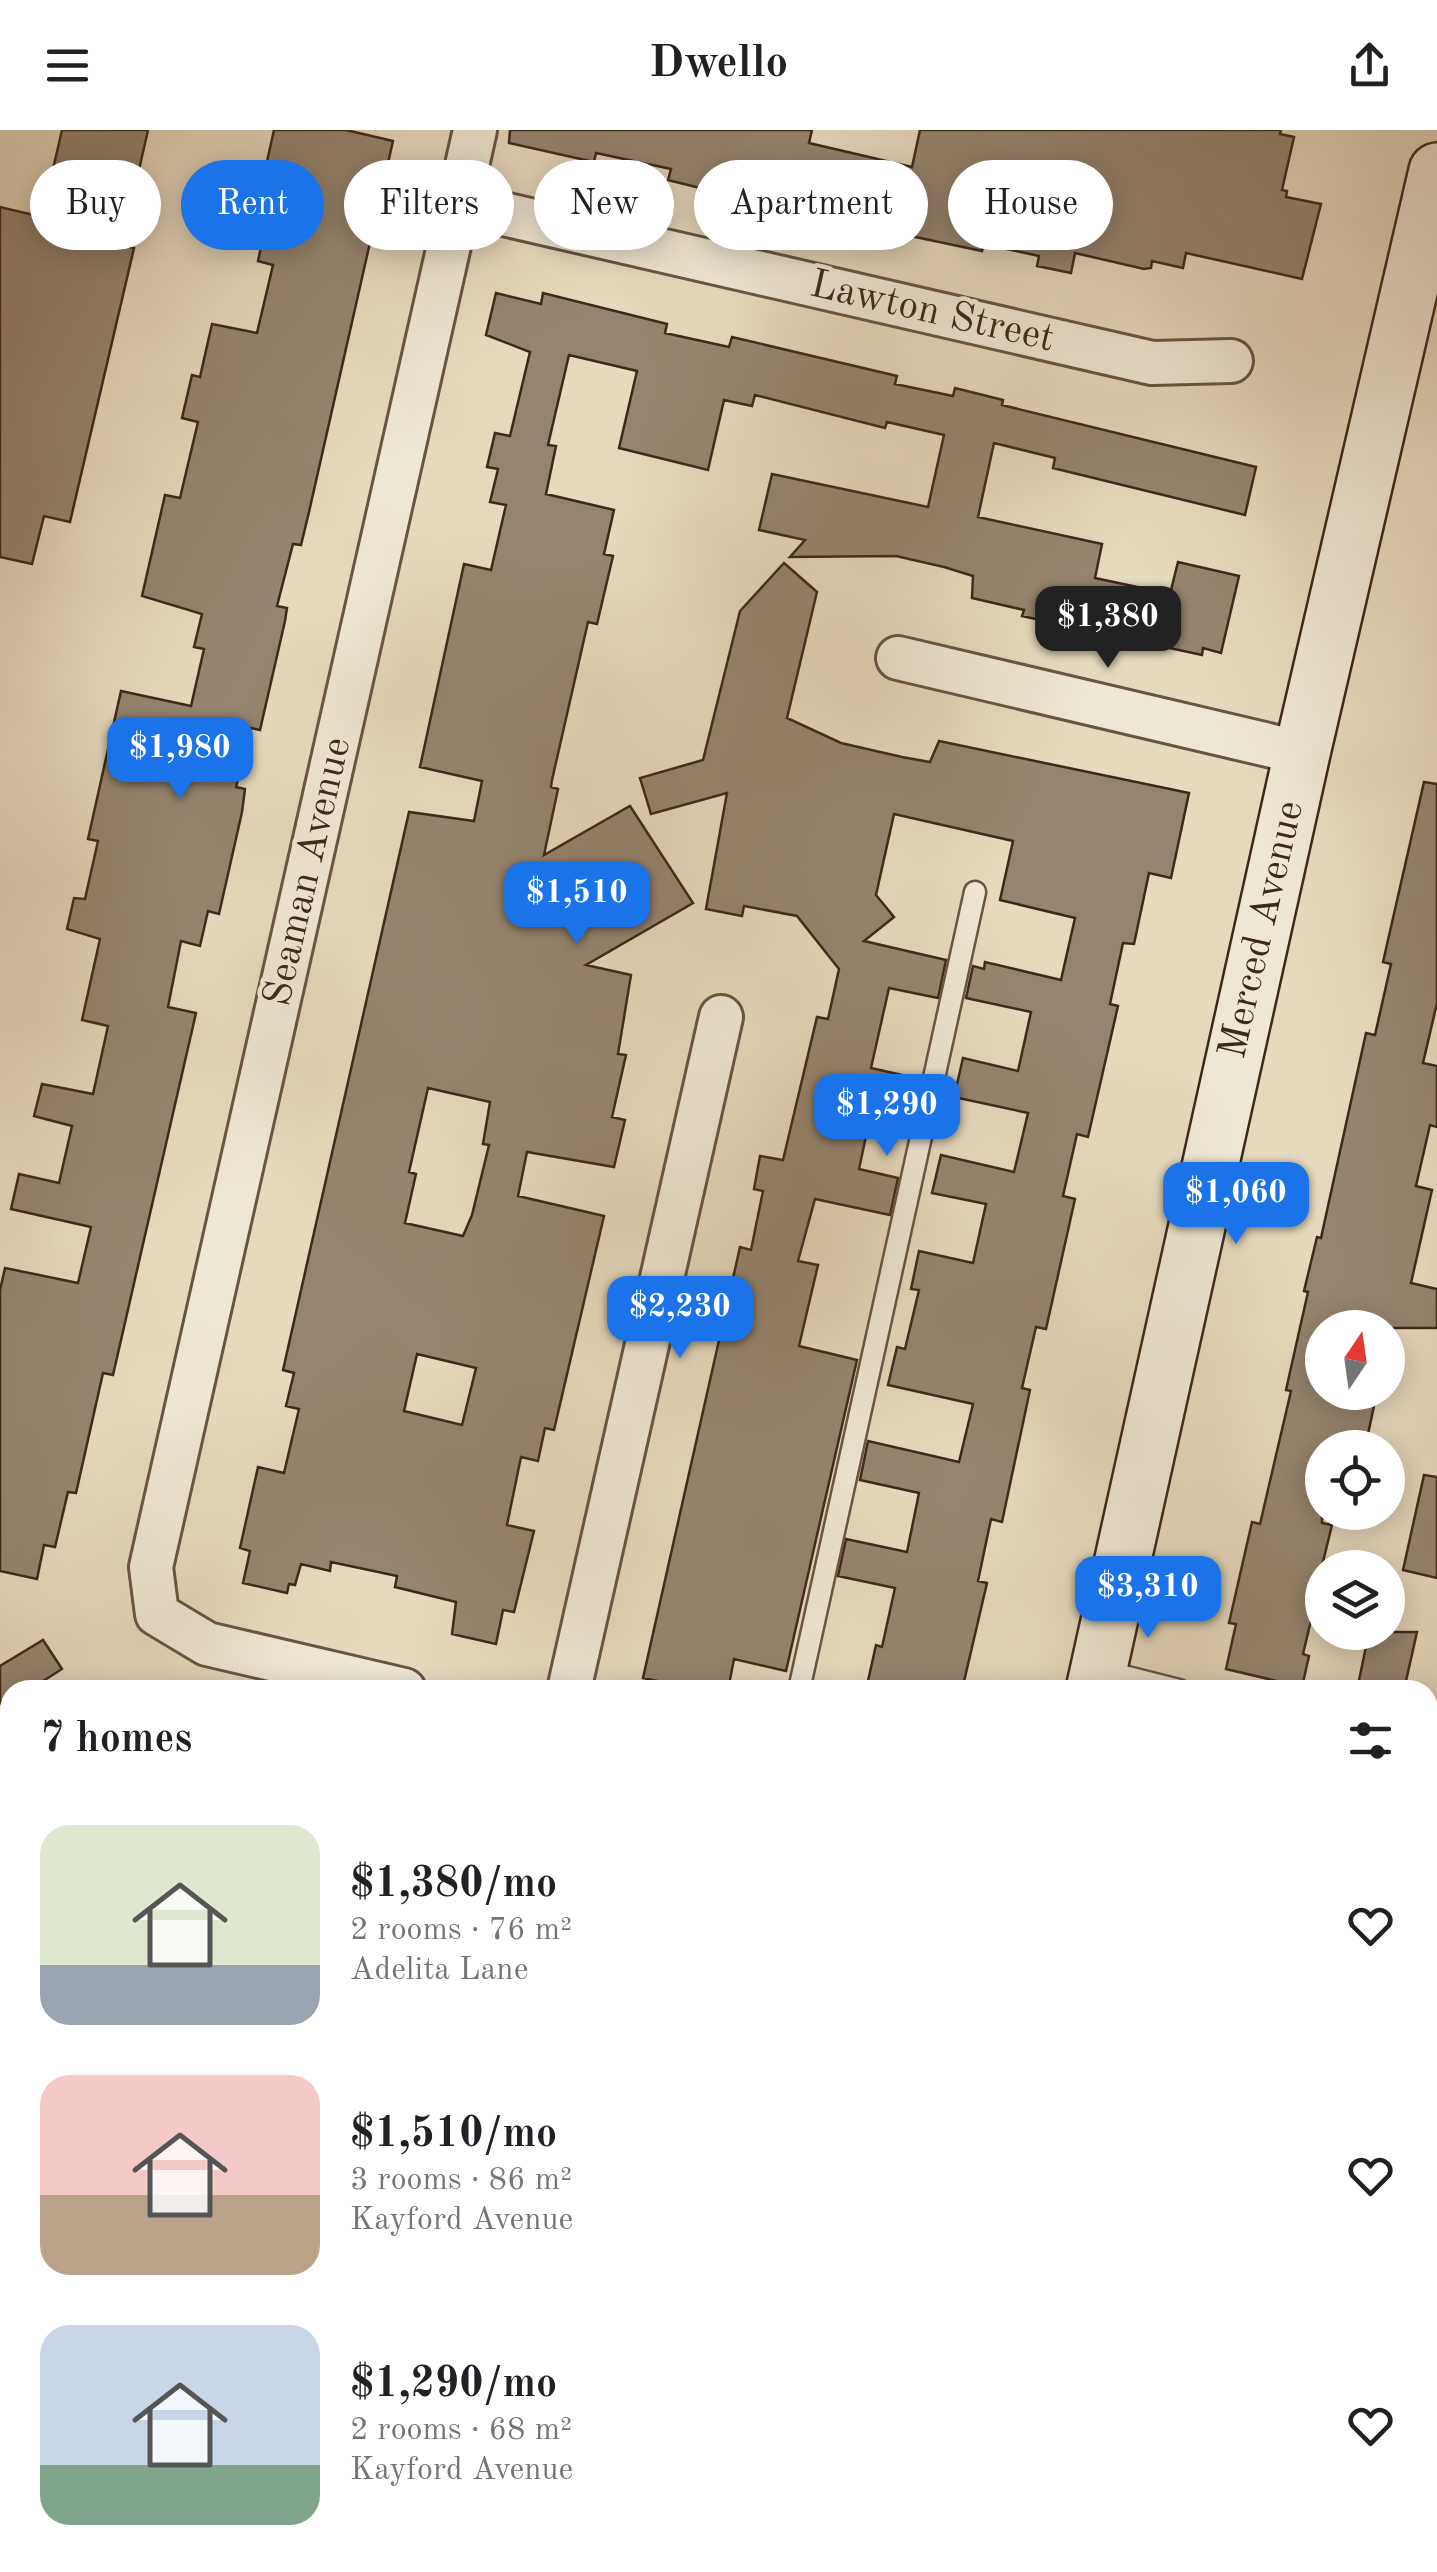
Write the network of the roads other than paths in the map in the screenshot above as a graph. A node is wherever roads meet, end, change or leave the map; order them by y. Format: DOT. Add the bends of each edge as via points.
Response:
graph roads {
  1 [pos="476,130"];
  2 [pos="470,160"];
  3 [pos="1437,172"];
  4 [pos="514,216"];
  5 [pos="450,250"];
  6 [pos="1231,361"];
  7 [pos="898,658"];
  8 [pos="1302,754"];
  9 [pos="976,892"];
  10 [pos="721,1017"];
  11 [pos="361,1680"];
  12 [pos="571,1680"];
  13 [pos="801,1680"];
  14 [pos="1096,1680"];
  1 -- 2 [label="street, Seaman Avenue"];
  3 -- 8 [label="street, Merced Avenue"];
  4 -- 6 [label="street, Lawton Street" via="1152,364"];
  5 -- 11 [label="street, Seaman Avenue" via="150,1567 157,1614 207,1644"];
  7 -- 8 [label="street"];
  8 -- 14 [label="street, Merced Avenue"];
  9 -- 13 [label="lane"];
  10 -- 12 [label="street"];
}
